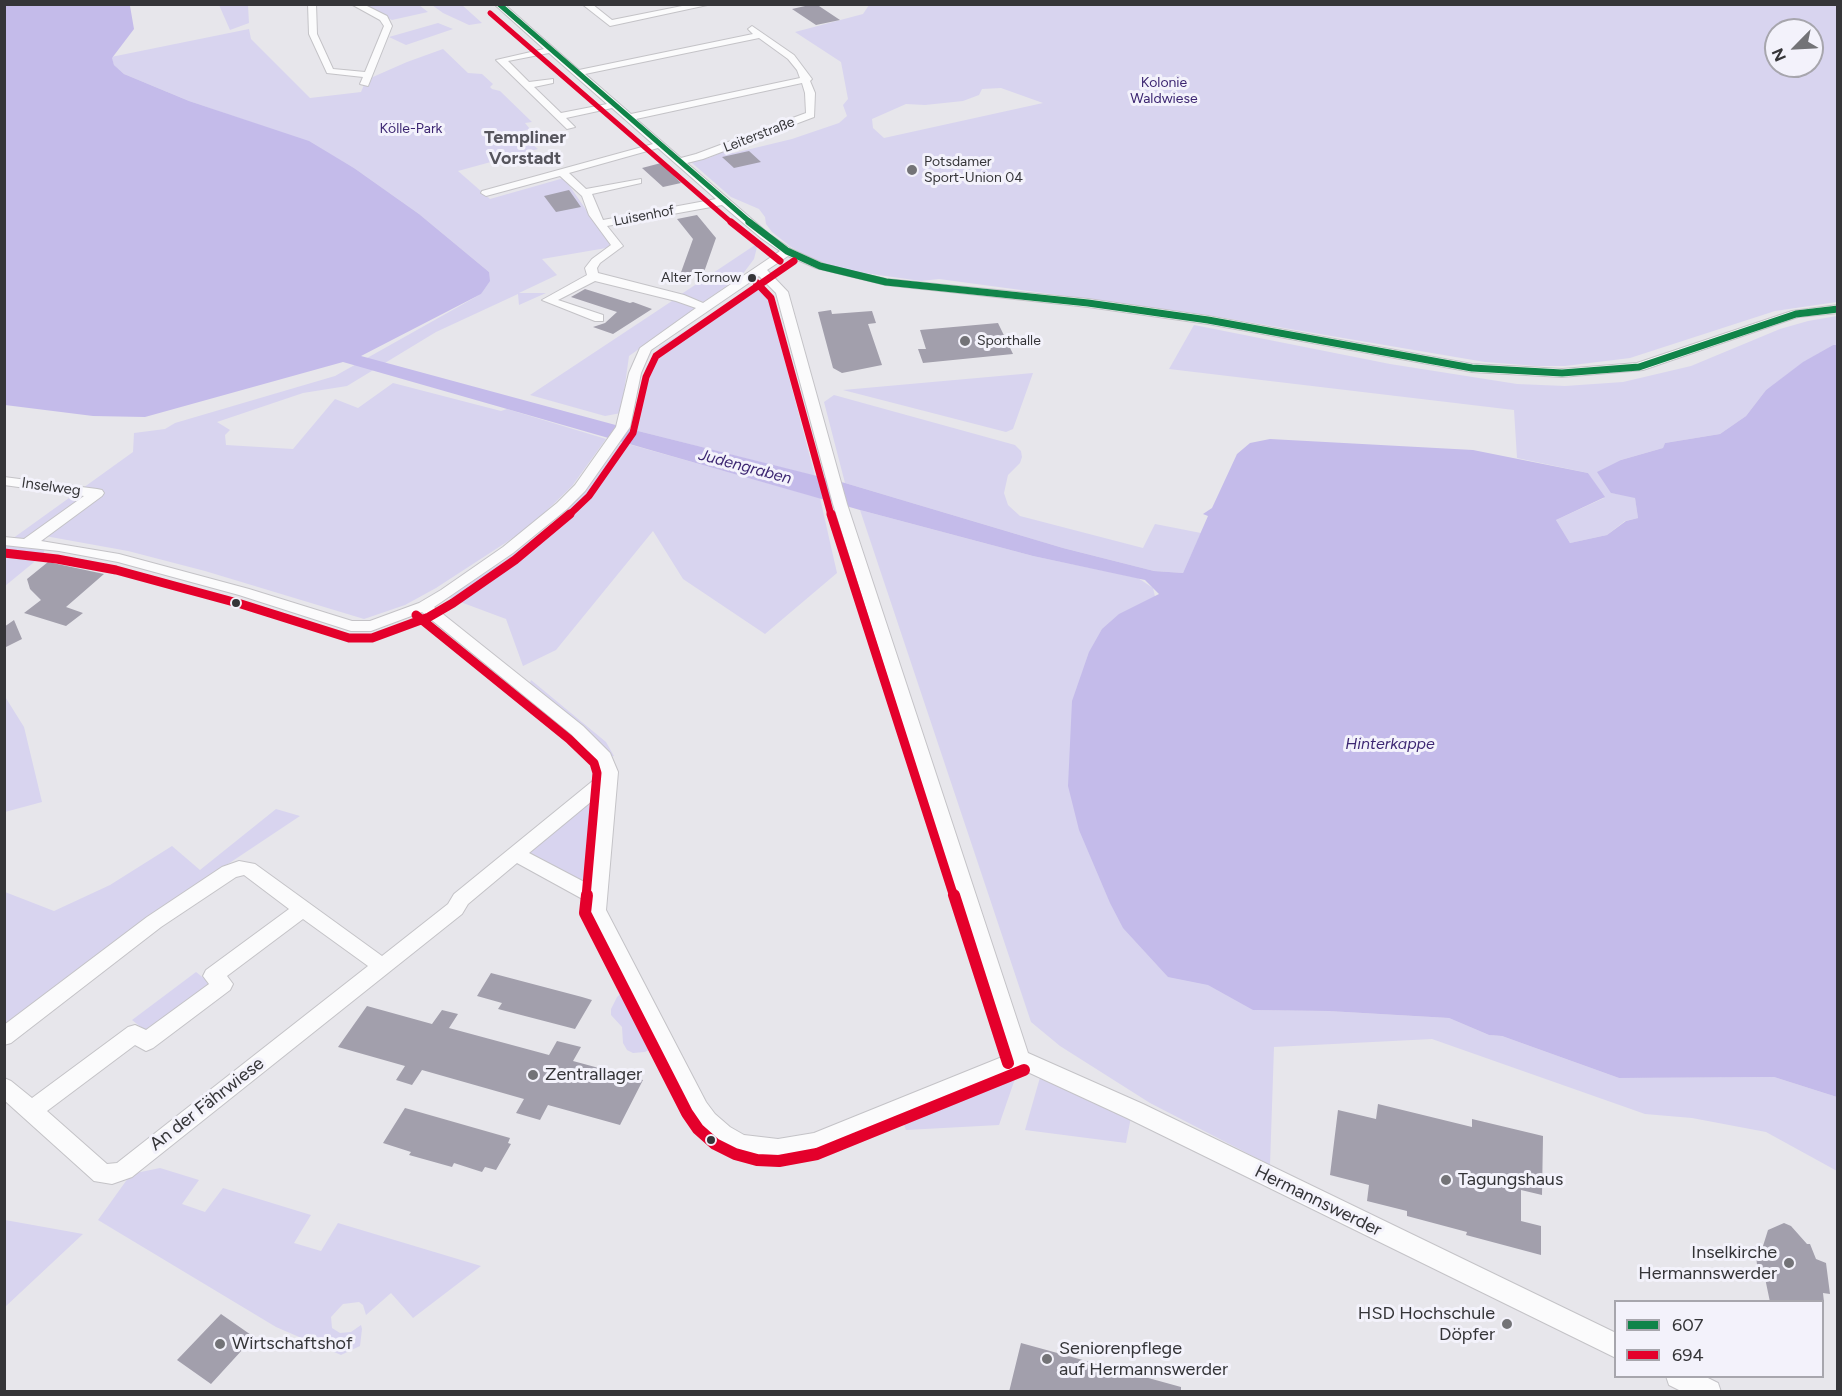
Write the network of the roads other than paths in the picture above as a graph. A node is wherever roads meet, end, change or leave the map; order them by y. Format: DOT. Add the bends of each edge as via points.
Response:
graph roads {
  1 [pos="312,4"];
  2 [pos="355,4"];
  3 [pos="498,4"];
  4 [pos="586,4"];
  5 [pos="708,4"];
  6 [pos="752,29"];
  7 [pos="761,35"];
  8 [pos="551,50"];
  9 [pos="578,73"];
  10 [pos="368,75"];
  11 [pos="807,80"];
  12 [pos="550,81"];
  13 [pos="527,86"];
  14 [pos="364,87"];
  15 [pos="614,105"];
  16 [pos="560,116"];
  17 [pos="628,118"];
  18 [pos="570,127"];
  19 [pos="660,145"];
  20 [pos="679,161"];
  21 [pos="561,171"];
  22 [pos="637,181"];
  23 [pos="585,192"];
  24 [pos="486,193"];
  25 [pos="724,201"];
  26 [pos="600,224"];
  27 [pos="787,252"];
  28 [pos="760,270"];
  29 [pos="595,276"];
  30 [pos="705,308"];
  31 [pos="1838,309"];
  32 [pos="599,318"];
  33 [pos="4,481"];
  34 [pos="4,541"];
  35 [pos="28,543"];
  36 [pos="424,606"];
  37 [pos="608,778"];
  38 [pos="516,854"];
  39 [pos="597,898"];
  40 [pos="303,909"];
  41 [pos="382,966"];
  42 [pos="4,1037"];
  43 [pos="1019,1059"];
  44 [pos="4,1086"];
  45 [pos="31,1111"];
  46 [pos="1614,1345"];
  47 [pos="1680,1378"];
  48 [pos="1709,1392"];
  1 -- 10 [label="street" via="314,34 330,71"];
  2 -- 10 [label="street" via="384,18 388,26"];
  3 -- 8 [label="street"];
  4 -- 5 [label="street" via="610,24"];
  6 -- 7 [label="street, Leiterstraße"];
  7 -- 9 [label="street"];
  7 -- 11 [label="street, Leiterstraße" via="791,57"];
  8 -- 9 [label="street"];
  8 -- 13 [label="street" via="501,60"];
  9 -- 15 [label="street"];
  10 -- 14 [label="street"];
  11 -- 17 [label="street"];
  11 -- 20 [label="street, Leiterstraße" via="811,115"];
  12 -- 13 [label="street"];
  13 -- 16 [label="street"];
  15 -- 16 [label="street"];
  15 -- 17 [label="street"];
  16 -- 18 [label="street"];
  17 -- 19 [label="street"];
  19 -- 20 [label="street"];
  19 -- 21 [label="street"];
  20 -- 25 [label="street"];
  21 -- 23 [label="street, Luisenhof"];
  21 -- 24 [label="street"];
  22 -- 23 [label="street"];
  23 -- 26 [label="street, Luisenhof"];
  25 -- 26 [label="street, Luisenhof"];
  25 -- 27 [label="street"];
  26 -- 29 [label="street, Luisenhof" via="617,246 593,264 591,271"];
  27 -- 28 [label="street"];
  27 -- 31 [label="street" via="820,266 886,282 1208,320 1472,368 1520,372 1639,367 1796,314"];
  28 -- 30 [label="street"];
  28 -- 43 [label="street" via="782,292 840,504"];
  29 -- 30 [label="street"];
  29 -- 32 [label="street" via="548,300"];
  30 -- 36 [label="street" via="646,348 635,373 623,427 580,488 535,529"];
  33 -- 35 [label="street, Inselweg" via="97,493"];
  34 -- 35 [label="street"];
  35 -- 36 [label="street" via="129,561 351,626 371,626"];
  36 -- 37 [label="street" via="600,750"];
  37 -- 38 [label="street, An der Fährwiese"];
  37 -- 39 [label="street"];
  38 -- 39 [label="street"];
  38 -- 41 [label="street, An der Fährwiese" via="461,898 455,909"];
  39 -- 43 [label="street" via="597,910 698,1108 722,1134 739,1143 778,1149 815,1142"];
  40 -- 41 [label="street"];
  40 -- 42 [label="street" via="248,868 233,869 154,922"];
  40 -- 45 [label="street" via="213,976 223,984 146,1042 135,1033"];
  41 -- 45 [label="street, An der Fährwiese" via="118,1172 102,1174"];
  43 -- 46 [label="street, Hermannswerder" via="1136,1111"];
  44 -- 45 [label="street, An der Fährwiese"];
  47 -- 48 [label="street"];
}
